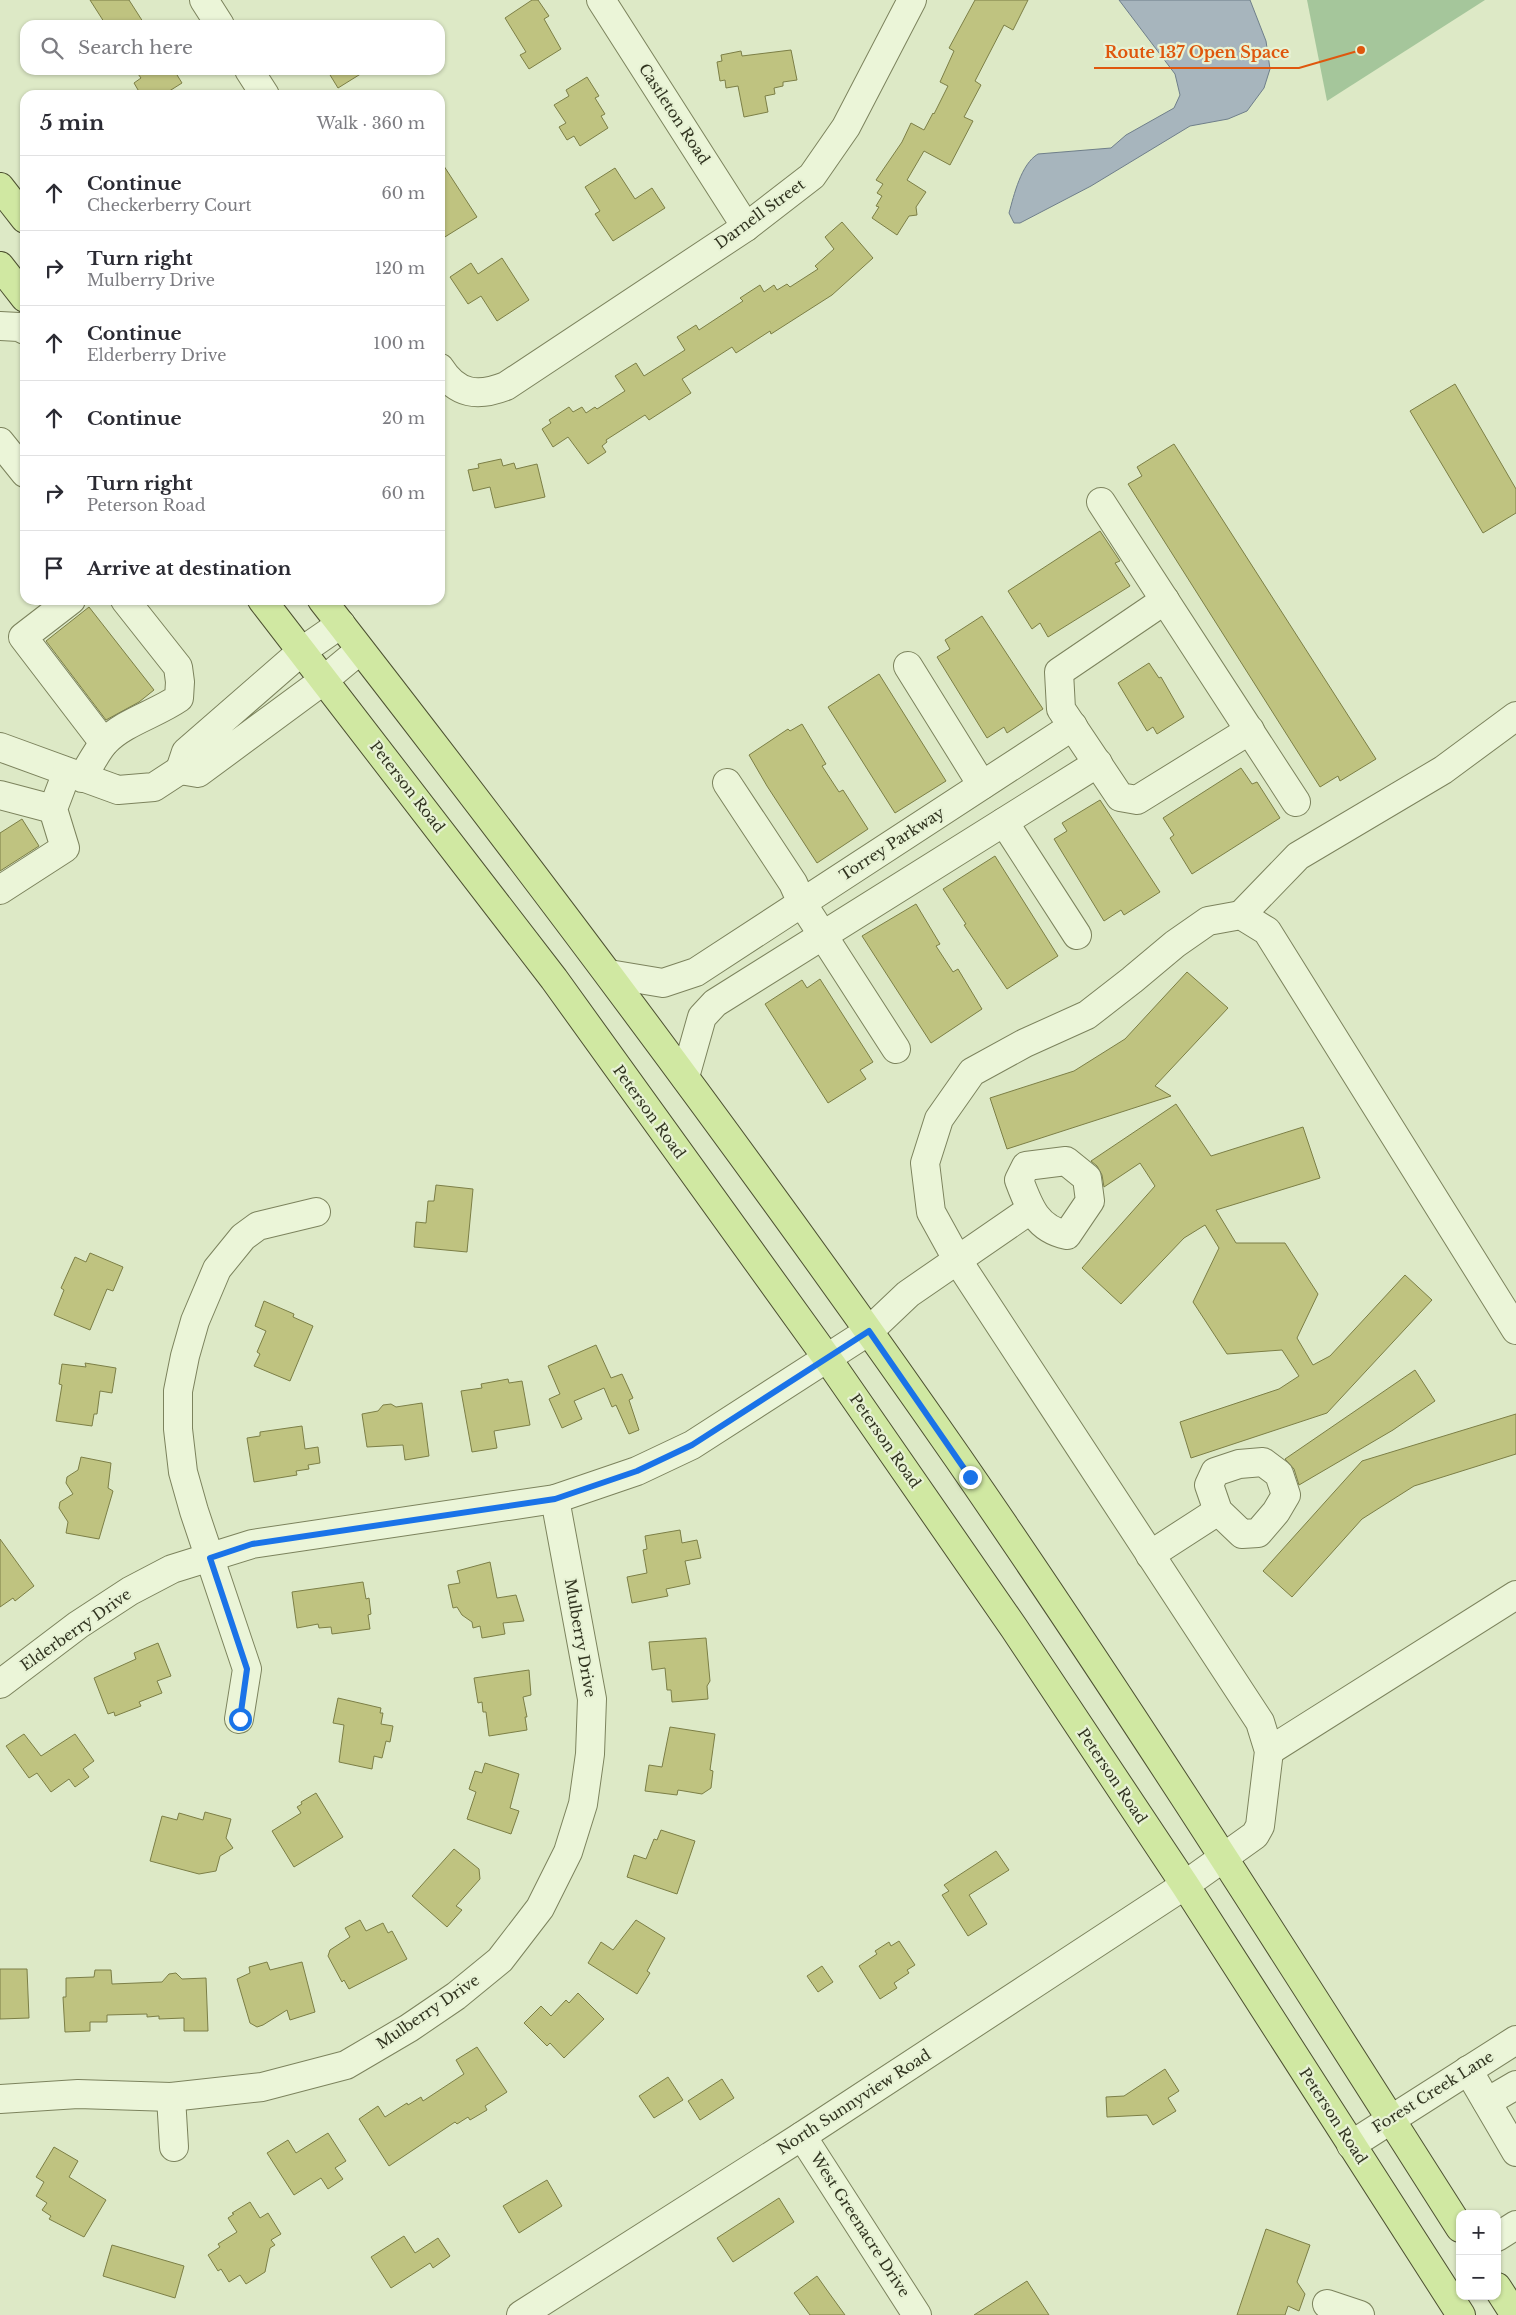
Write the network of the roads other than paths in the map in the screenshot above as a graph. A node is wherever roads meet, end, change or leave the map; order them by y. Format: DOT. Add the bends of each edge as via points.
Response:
graph roads {
  1 [pos="204,0"];
  2 [pos="601,0"];
  3 [pos="912,0"];
  4 [pos="217,20"];
  5 [pos="252,75"];
  6 [pos="262,90"];
  7 [pos="0,187"];
  8 [pos="20,213"];
  9 [pos="746,227"];
  10 [pos="0,266"];
  11 [pos="20,292"];
  12 [pos="0,326"];
  13 [pos="20,328"];
  14 [pos="445,374"];
  15 [pos="0,442"];
  16 [pos="20,467"];
  17 [pos="1101,502"];
  18 [pos="1164,600"];
  19 [pos="65,605"];
  20 [pos="129,605"];
  21 [pos="266,605"];
  22 [pos="326,605"];
  23 [pos="341,624"];
  24 [pos="360,650"];
  25 [pos="302,651"];
  26 [pos="908,666"];
  27 [pos="324,680"];
  28 [pos="1516,716"];
  29 [pos="1072,726"];
  30 [pos="1250,730"];
  31 [pos="104,743"];
  32 [pos="0,747"];
  33 [pos="1098,763"];
  34 [pos="180,770"];
  35 [pos="74,775"];
  36 [pos="726,783"];
  37 [pos="982,785"];
  38 [pos="0,795"];
  39 [pos="1296,802"];
  40 [pos="53,809"];
  41 [pos="1004,822"];
  42 [pos="0,890"];
  43 [pos="802,903"];
  44 [pos="1241,915"];
  45 [pos="824,935"];
  46 [pos="1077,935"];
  47 [pos="609,974"];
  48 [pos="896,1049"];
  49 [pos="685,1076"];
  50 [pos="1030,1210"];
  51 [pos="316,1212"];
  52 [pos="958,1261"];
  53 [pos="1516,1330"];
  54 [pos="869,1331"];
  55 [pos="827,1358"];
  56 [pos="555,1499"];
  57 [pos="1218,1511"];
  58 [pos="1150,1555"];
  59 [pos="210,1558"];
  60 [pos="1516,1595"];
  61 [pos="0,1684"];
  62 [pos="240,1719"];
  63 [pos="1269,1751"];
  64 [pos="1224,1856"];
  65 [pos="1185,1885"];
  66 [pos="1516,2040"];
  67 [pos="1468,2070"];
  68 [pos="1516,2085"];
  69 [pos="171,2097"];
  70 [pos="0,2098"];
  71 [pos="1487,2102"];
  72 [pos="1391,2119"];
  73 [pos="802,2136"];
  74 [pos="1351,2144"];
  75 [pos="174,2147"];
  76 [pos="1516,2152"];
  77 [pos="1456,2222"];
  78 [pos="1516,2225"];
  79 [pos="1501,2234"];
  80 [pos="1501,2292"];
  81 [pos="1328,2304"];
  82 [pos="522,2315"];
  83 [pos="917,2315"];
  84 [pos="1360,2315"];
  85 [pos="1461,2315"];
  86 [pos="1515,2315"];
  1 -- 4 [label="street"];
  2 -- 9 [label="street, Castleton Road"];
  3 -- 9 [label="street, Darnell Street" via="846,127 812,176"];
  5 -- 6 [label="street"];
  7 -- 8 [label="main road"];
  9 -- 14 [label="street, Darnell Street" via="506,386 490,392 472,392 456,387"];
  10 -- 11 [label="main road"];
  12 -- 13 [label="street"];
  15 -- 16 [label="street"];
  17 -- 18 [label="street"];
  18 -- 29 [label="street" via="1059,672 1061,710"];
  18 -- 30 [label="street"];
  19 -- 31 [label="street" via="23,637"];
  20 -- 31 [label="street" via="178,667 179,698 164,709 120,729"];
  21 -- 25 [label="main road, Peterson Road"];
  22 -- 23 [label="main road"];
  23 -- 24 [label="main road"];
  23 -- 25 [label="street"];
  24 -- 27 [label="street"];
  24 -- 47 [label="main road"];
  25 -- 27 [label="main road, Peterson Road"];
  25 -- 34 [label="street" via="186,752"];
  26 -- 37 [label="street"];
  27 -- 34 [label="street" via="198,773"];
  27 -- 55 [label="main road, Peterson Road" via="554,980"];
  28 -- 44 [label="street" via="1443,770 1298,856"];
  29 -- 33 [label="street"];
  29 -- 37 [label="street, Torrey Parkway"];
  30 -- 33 [label="street" via="1137,800 1120,797"];
  30 -- 39 [label="street"];
  31 -- 35 [label="street"];
  32 -- 35 [label="street"];
  33 -- 41 [label="street"];
  34 -- 35 [label="street" via="154,788 118,790"];
  35 -- 40 [label="street"];
  36 -- 43 [label="street" via="793,883"];
  37 -- 43 [label="street, Torrey Parkway"];
  38 -- 40 [label="street"];
  40 -- 42 [label="street" via="65,848"];
  41 -- 45 [label="street"];
  41 -- 46 [label="street"];
  43 -- 45 [label="street"];
  43 -- 47 [label="street, Torrey Parkway" via="696,972 663,983"];
  44 -- 52 [label="street" via="1208,921 1087,1015 972,1072 939,1120 924,1163 931,1212"];
  44 -- 53 [label="street" via="1267,931"];
  45 -- 48 [label="street"];
  45 -- 49 [label="street" via="708,1010 702,1017"];
  47 -- 49 [label="main road"];
  49 -- 54 [label="main road"];
  50 -- 52 [label="street"];
  51 -- 59 [label="street" via="258,1226 243,1237 217,1270 195,1320 178,1391 178,1429 183,1472"];
  52 -- 54 [label="street" via="908,1294"];
  52 -- 58 [label="street"];
  54 -- 55 [label="street"];
  54 -- 64 [label="main road"];
  55 -- 56 [label="street" via="692,1445 637,1471"];
  55 -- 65 [label="main road, Peterson Road" via="1014,1628"];
  56 -- 59 [label="street" via="252,1544"];
  56 -- 69 [label="street, Mulberry Drive" via="592,1699 590,1754 583,1804 568,1852 540,1908 500,1960 456,1996 346,2065 262,2087"];
  57 -- 58 [label="street"];
  58 -- 63 [label="street" via="1260,1722"];
  59 -- 61 [label="street, Elderberry Drive" via="172,1569 130,1591 78,1625"];
  59 -- 62 [label="street" via="247,1669"];
  60 -- 63 [label="street"];
  63 -- 64 [label="street, North Sunnyview Road" via="1260,1826 1255,1835"];
  64 -- 65 [label="street, North Sunnyview Road"];
  64 -- 72 [label="main road"];
  65 -- 73 [label="street, North Sunnyview Road"];
  65 -- 74 [label="main road, Peterson Road"];
  66 -- 67 [label="street, Forest Creek Lane"];
  67 -- 71 [label="street"];
  67 -- 72 [label="street, Forest Creek Lane"];
  68 -- 71 [label="street"];
  69 -- 70 [label="street, Mulberry Drive" via="78,2094"];
  69 -- 75 [label="street"];
  71 -- 76 [label="street"];
  72 -- 74 [label="street, Forest Creek Lane"];
  72 -- 77 [label="main road"];
  73 -- 82 [label="street, North Sunnyview Road"];
  73 -- 83 [label="street, West Greenacre Drive"];
  74 -- 85 [label="main road, Peterson Road"];
  78 -- 79 [label="street"];
  80 -- 86 [label="main road"];
  81 -- 84 [label="street"];
}
